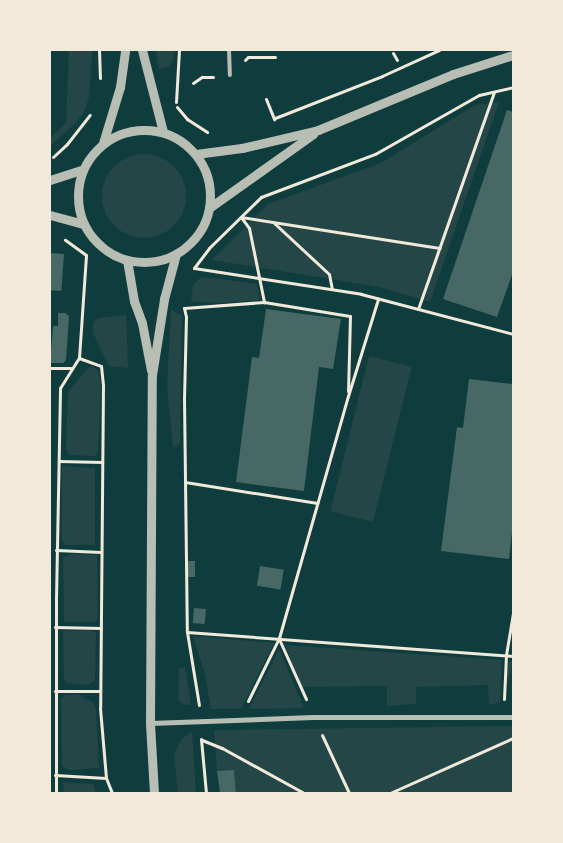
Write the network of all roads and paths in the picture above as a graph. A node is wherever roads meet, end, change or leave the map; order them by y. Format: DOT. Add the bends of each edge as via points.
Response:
graph roads {
  1 [pos="98,50"];
  2 [pos="125,50"];
  3 [pos="142,50"];
  4 [pos="179,50"];
  5 [pos="229,50"];
  6 [pos="439,50"];
  7 [pos="393,53"];
  8 [pos="513,55"];
  9 [pos="397,60"];
  10 [pos="230,75"];
  11 [pos="202,78"];
  12 [pos="193,83"];
  13 [pos="100,85"];
  14 [pos="513,87"];
  15 [pos="494,92"];
  16 [pos="266,99"];
  17 [pos="91,112"];
  18 [pos="318,130"];
  19 [pos="163,132"];
  20 [pos="213,134"];
  21 [pos="102,143"];
  22 [pos="196,154"];
  23 [pos="50,159"];
  24 [pos="82,169"];
  25 [pos="50,180"];
  26 [pos="209,208"];
  27 [pos="50,215"];
  28 [pos="241,217"];
  29 [pos="273,222"];
  30 [pos="83,224"];
  31 [pos="60,239"];
  32 [pos="440,248"];
  33 [pos="176,254"];
  34 [pos="127,260"];
  35 [pos="194,268"];
  36 [pos="191,277"];
  37 [pos="258,278"];
  38 [pos="332,289"];
  39 [pos="378,299"];
  40 [pos="184,301"];
  41 [pos="264,302"];
  42 [pos="184,308"];
  43 [pos="418,309"];
  44 [pos="513,334"];
  45 [pos="79,358"];
  46 [pos="50,368"];
  47 [pos="72,368"];
  48 [pos="152,375"];
  49 [pos="348,396"];
  50 [pos="58,461"];
  51 [pos="102,462"];
  52 [pos="185,482"];
  53 [pos="317,503"];
  54 [pos="56,550"];
  55 [pos="101,552"];
  56 [pos="513,613"];
  57 [pos="56,627"];
  58 [pos="101,628"];
  59 [pos="186,632"];
  60 [pos="279,638"];
  61 [pos="506,655"];
  62 [pos="513,656"];
  63 [pos="56,691"];
  64 [pos="100,691"];
  65 [pos="200,711"];
  66 [pos="313,717"];
  67 [pos="503,717"];
  68 [pos="513,717"];
  69 [pos="239,720"];
  70 [pos="150,723"];
  71 [pos="201,730"];
  72 [pos="513,738"];
  73 [pos="202,740"];
  74 [pos="55,775"];
  75 [pos="106,778"];
  76 [pos="56,793"];
  77 [pos="112,793"];
  78 [pos="154,793"];
  79 [pos="206,793"];
  80 [pos="304,793"];
  81 [pos="349,793"];
  82 [pos="390,793"];
  1 -- 13 [label="path"];
  2 -- 21 [label="street" via="120,87"];
  3 -- 19 [label="street"];
  4 -- 20 [label="path" via="176,105 187,119"];
  5 -- 10 [label="lane"];
  6 -- 16 [label="path" via="274,119"];
  7 -- 9 [label="path"];
  8 -- 18 [label="street" via="453,74"];
  11 -- 12 [label="path"];
  14 -- 15 [label="path"];
  15 -- 28 [label="path" via="479,95 376,154 261,197"];
  15 -- 32 [label="path"];
  17 -- 23 [label="path" via="67,144"];
  18 -- 22 [label="street" via="242,148"];
  18 -- 26 [label="street"];
  19 -- 21 [label="street" via="143,129 121,133"];
  19 -- 22 [label="street"];
  21 -- 24 [label="street"];
  22 -- 26 [label="street" via="208,178"];
  24 -- 25 [label="street"];
  24 -- 30 [label="street" via="77,198"];
  26 -- 33 [label="street" via="198,234"];
  27 -- 30 [label="street"];
  28 -- 29 [label="path"];
  28 -- 35 [label="path" via="209,248"];
  28 -- 37 [label="path" via="249,228"];
  29 -- 32 [label="path"];
  29 -- 38 [label="path" via="329,274"];
  30 -- 34 [label="street" via="103,248"];
  31 -- 45 [label="path" via="86,255"];
  32 -- 43 [label="path"];
  33 -- 34 [label="street" via="153,262"];
  33 -- 48 [label="street" via="164,299"];
  34 -- 48 [label="street"];
  35 -- 36 [label="path"];
  35 -- 37 [label="path"];
  37 -- 38 [label="path"];
  37 -- 41 [label="path"];
  38 -- 39 [label="path"];
  39 -- 43 [label="path"];
  39 -- 49 [label="path"];
  40 -- 42 [label="path"];
  41 -- 42 [label="path"];
  41 -- 49 [label="path" via="350,316"];
  42 -- 52 [label="path"];
  43 -- 44 [label="path"];
  45 -- 47 [label="path"];
  45 -- 51 [label="path" via="101,366"];
  46 -- 47 [label="path"];
  47 -- 50 [label="path" via="60,388"];
  48 -- 70 [label="street"];
  49 -- 53 [label="path"];
  50 -- 51 [label="path"];
  50 -- 54 [label="path"];
  51 -- 55 [label="path"];
  52 -- 53 [label="path"];
  52 -- 59 [label="path"];
  53 -- 60 [label="path"];
  54 -- 55 [label="path"];
  54 -- 57 [label="path"];
  55 -- 58 [label="path"];
  56 -- 61 [label="path"];
  57 -- 58 [label="path"];
  57 -- 63 [label="path"];
  58 -- 64 [label="path"];
  59 -- 60 [label="path"];
  59 -- 65 [label="path"];
  60 -- 61 [label="path"];
  60 -- 66 [label="path"];
  60 -- 69 [label="path"];
  61 -- 62 [label="path"];
  61 -- 67 [label="path"];
  63 -- 64 [label="path"];
  63 -- 74 [label="path"];
  64 -- 75 [label="path"];
  66 -- 67 [label="street"];
  66 -- 69 [label="street"];
  66 -- 81 [label="path"];
  67 -- 68 [label="street"];
  69 -- 70 [label="street"];
  70 -- 78 [label="street"];
  71 -- 73 [label="path"];
  72 -- 82 [label="path"];
  73 -- 79 [label="path"];
  73 -- 80 [label="path"];
  74 -- 75 [label="path"];
  74 -- 76 [label="path"];
  75 -- 77 [label="path"];
}
